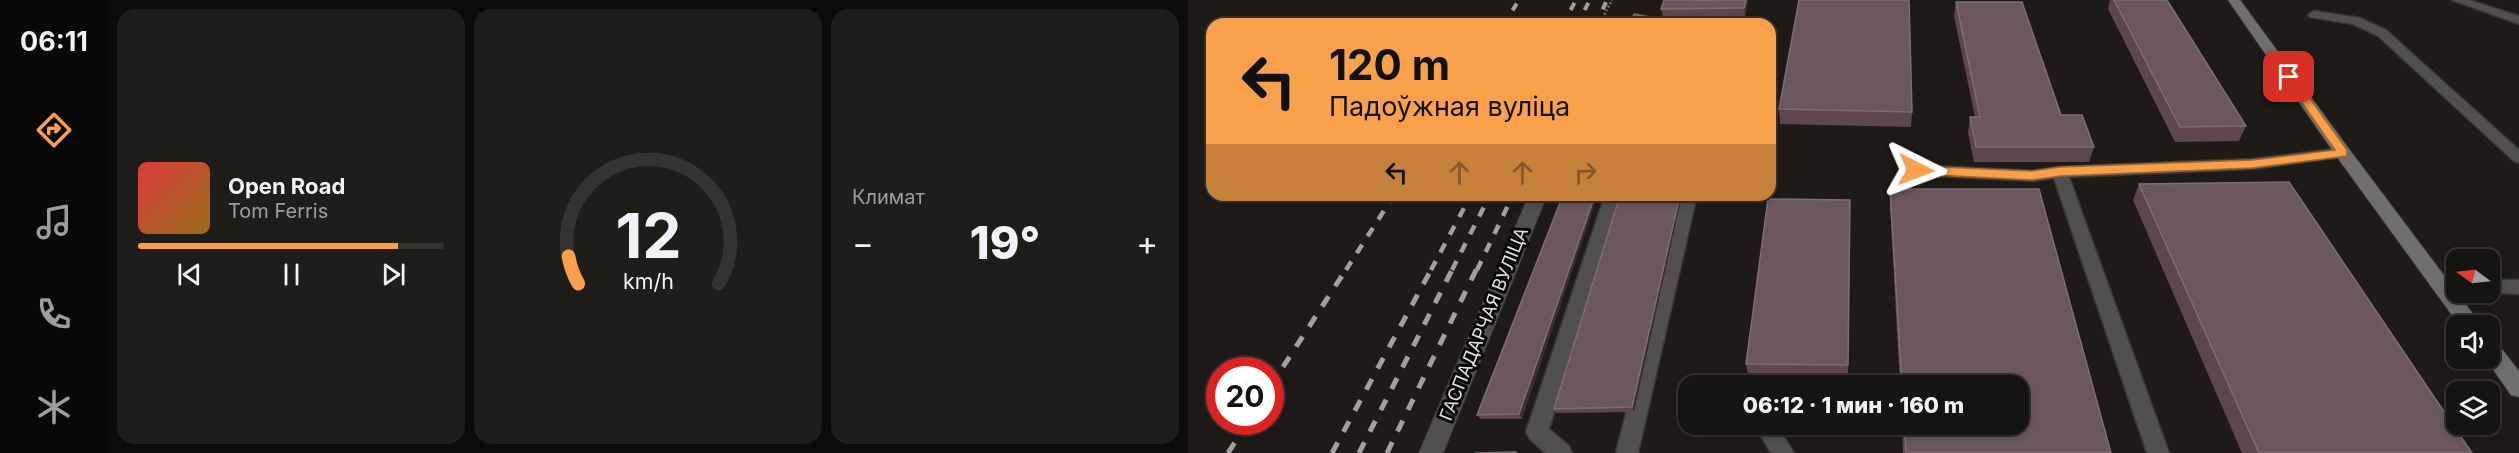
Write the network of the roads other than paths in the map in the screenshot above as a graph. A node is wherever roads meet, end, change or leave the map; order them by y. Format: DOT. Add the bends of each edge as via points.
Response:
graph roads {
  1 [pos="2234,0"];
  2 [pos="2458,0"];
  3 [pos="2314,15"];
  4 [pos="2519,20"];
  5 [pos="2343,153"];
  6 [pos="2519,158"];
  7 [pos="1916,170"];
  8 [pos="2060,172"];
  9 [pos="1535,201"];
  10 [pos="1611,201"];
  11 [pos="1688,201"];
  12 [pos="2446,282"];
  13 [pos="2500,287"];
  14 [pos="2519,287"];
  15 [pos="2500,362"];
  16 [pos="2519,388"];
  17 [pos="1771,435"];
  18 [pos="1431,453"];
  19 [pos="1560,453"];
  20 [pos="1627,453"];
  21 [pos="1783,453"];
  22 [pos="2158,453"];
  1 -- 5 [label="main road"];
  2 -- 4 [label="lane"];
  3 -- 6 [label="lane" via="2356,21 2382,33"];
  5 -- 8 [label="lane" via="2252,164"];
  5 -- 12 [label="main road"];
  7 -- 8 [label="lane" via="2032,176"];
  8 -- 22 [label="lane"];
  9 -- 18 [label="street, ГАСПАДАРЧАЯ ВУЛІЦА"];
  10 -- 19 [label="lane" via="1537,432"];
  11 -- 20 [label="lane"];
  13 -- 14 [label="lane"];
  15 -- 16 [label="main road"];
  17 -- 21 [label="lane"];
}
